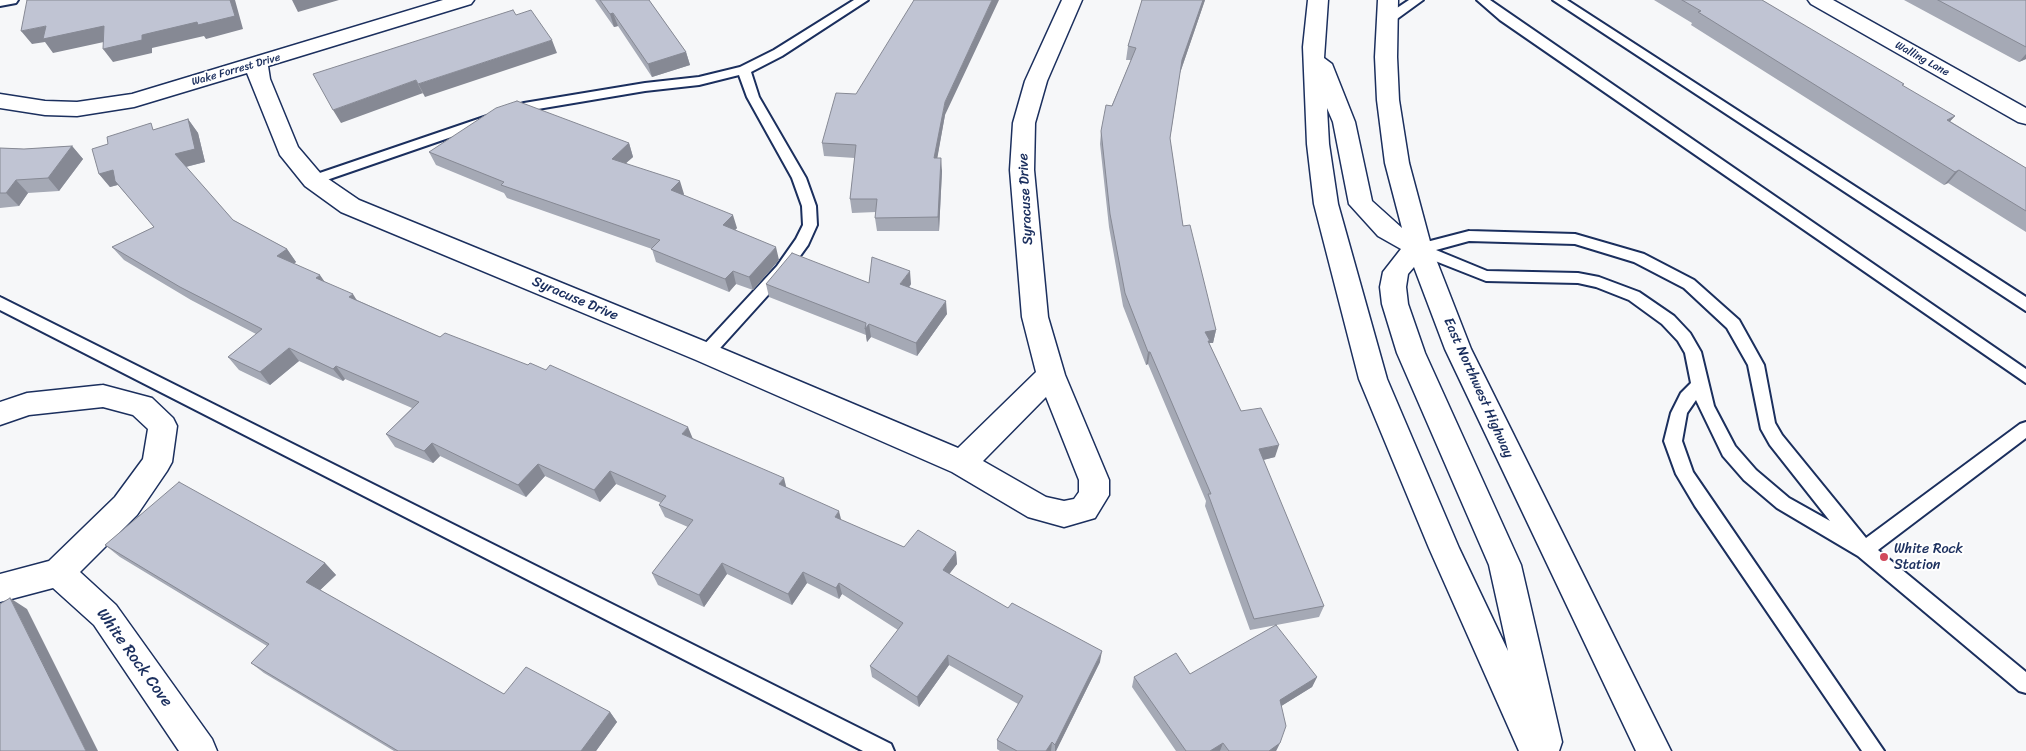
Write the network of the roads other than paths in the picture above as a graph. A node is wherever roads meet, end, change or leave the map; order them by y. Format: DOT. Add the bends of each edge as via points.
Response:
graph roads {
  1 [pos="12,0"];
  2 [pos="464,0"];
  3 [pos="862,0"];
  4 [pos="1072,0"];
  5 [pos="1318,0"];
  6 [pos="1417,0"];
  7 [pos="1483,0"];
  8 [pos="1559,0"];
  9 [pos="1818,0"];
  10 [pos="0,2"];
  11 [pos="1387,11"];
  12 [pos="1314,47"];
  13 [pos="257,64"];
  14 [pos="744,70"];
  15 [pos="1,101"];
  16 [pos="2026,117"];
  17 [pos="313,180"];
  18 [pos="1420,249"];
  19 [pos="0,303"];
  20 [pos="2026,304"];
  21 [pos="706,353"];
  22 [pos="1051,375"];
  23 [pos="2026,377"];
  24 [pos="1700,386"];
  25 [pos="0,414"];
  26 [pos="2026,429"];
  27 [pos="962,463"];
  28 [pos="1864,550"];
  29 [pos="58,573"];
  30 [pos="0,588"];
  31 [pos="2026,684"];
  32 [pos="200,751"];
  33 [pos="884,751"];
  34 [pos="1536,751"];
  35 [pos="1548,751"];
  36 [pos="1654,751"];
  37 [pos="1874,751"];
  1 -- 10 [label="lane"];
  2 -- 13 [label="street, Wake Forrest Drive"];
  3 -- 14 [label="lane" via="778,53"];
  4 -- 22 [label="street, Syracuse Drive" via="1036,80 1024,123 1022,170 1035,317"];
  5 -- 12 [label="street"];
  6 -- 11 [label="lane"];
  7 -- 23 [label="lane"];
  8 -- 20 [label="lane"];
  9 -- 16 [label="street, Walling Lane"];
  11 -- 18 [label="street, East Northwest Highway" via="1388,100 1397,163"];
  12 -- 18 [label="street" via="1344,122 1361,204 1387,230"];
  12 -- 34 [label="street" via="1318,144 1326,204 1373,379 1444,548"];
  13 -- 15 [label="street, Wake Forrest Drive" via="134,100 77,109"];
  13 -- 17 [label="street, Syracuse Drive" via="259,79 288,150"];
  14 -- 17 [label="lane" via="699,81 524,107"];
  14 -- 21 [label="lane" via="753,97 799,178 809,206 810,225 803,241 782,270"];
  17 -- 21 [label="street, Syracuse Drive" via="350,206"];
  18 -- 24 [label="lane" via="1486,276 1578,278 1634,296 1668,320 1684,337 1693,352"];
  18 -- 28 [label="lane" via="1469,236 1576,240 1639,258 1689,284 1733,324 1756,365 1767,424 1776,440"];
  18 -- 35 [label="street" via="1396,272 1393,287 1395,304 1411,353 1505,565"];
  18 -- 36 [label="street, East Northwest Highway" via="1458,349"];
  19 -- 33 [label="lane"];
  21 -- 27 [label="street, Syracuse Drive"];
  22 -- 27 [label="street"];
  22 -- 27 [label="street, Syracuse Drive" via="1094,480 1094,495 1084,509 1064,514 1040,508"];
  24 -- 28 [label="lane" via="1706,406 1725,443 1750,475 1783,503"];
  24 -- 37 [label="lane" via="1687,398 1679,414 1673,441 1684,474"];
  25 -- 29 [label="street" via="27,404 103,396 142,406 163,426 157,462 126,506"];
  26 -- 28 [label="lane"];
  28 -- 31 [label="lane"];
  29 -- 30 [label="street"];
  29 -- 32 [label="street, White Rock Cove" via="105,615"];
}
